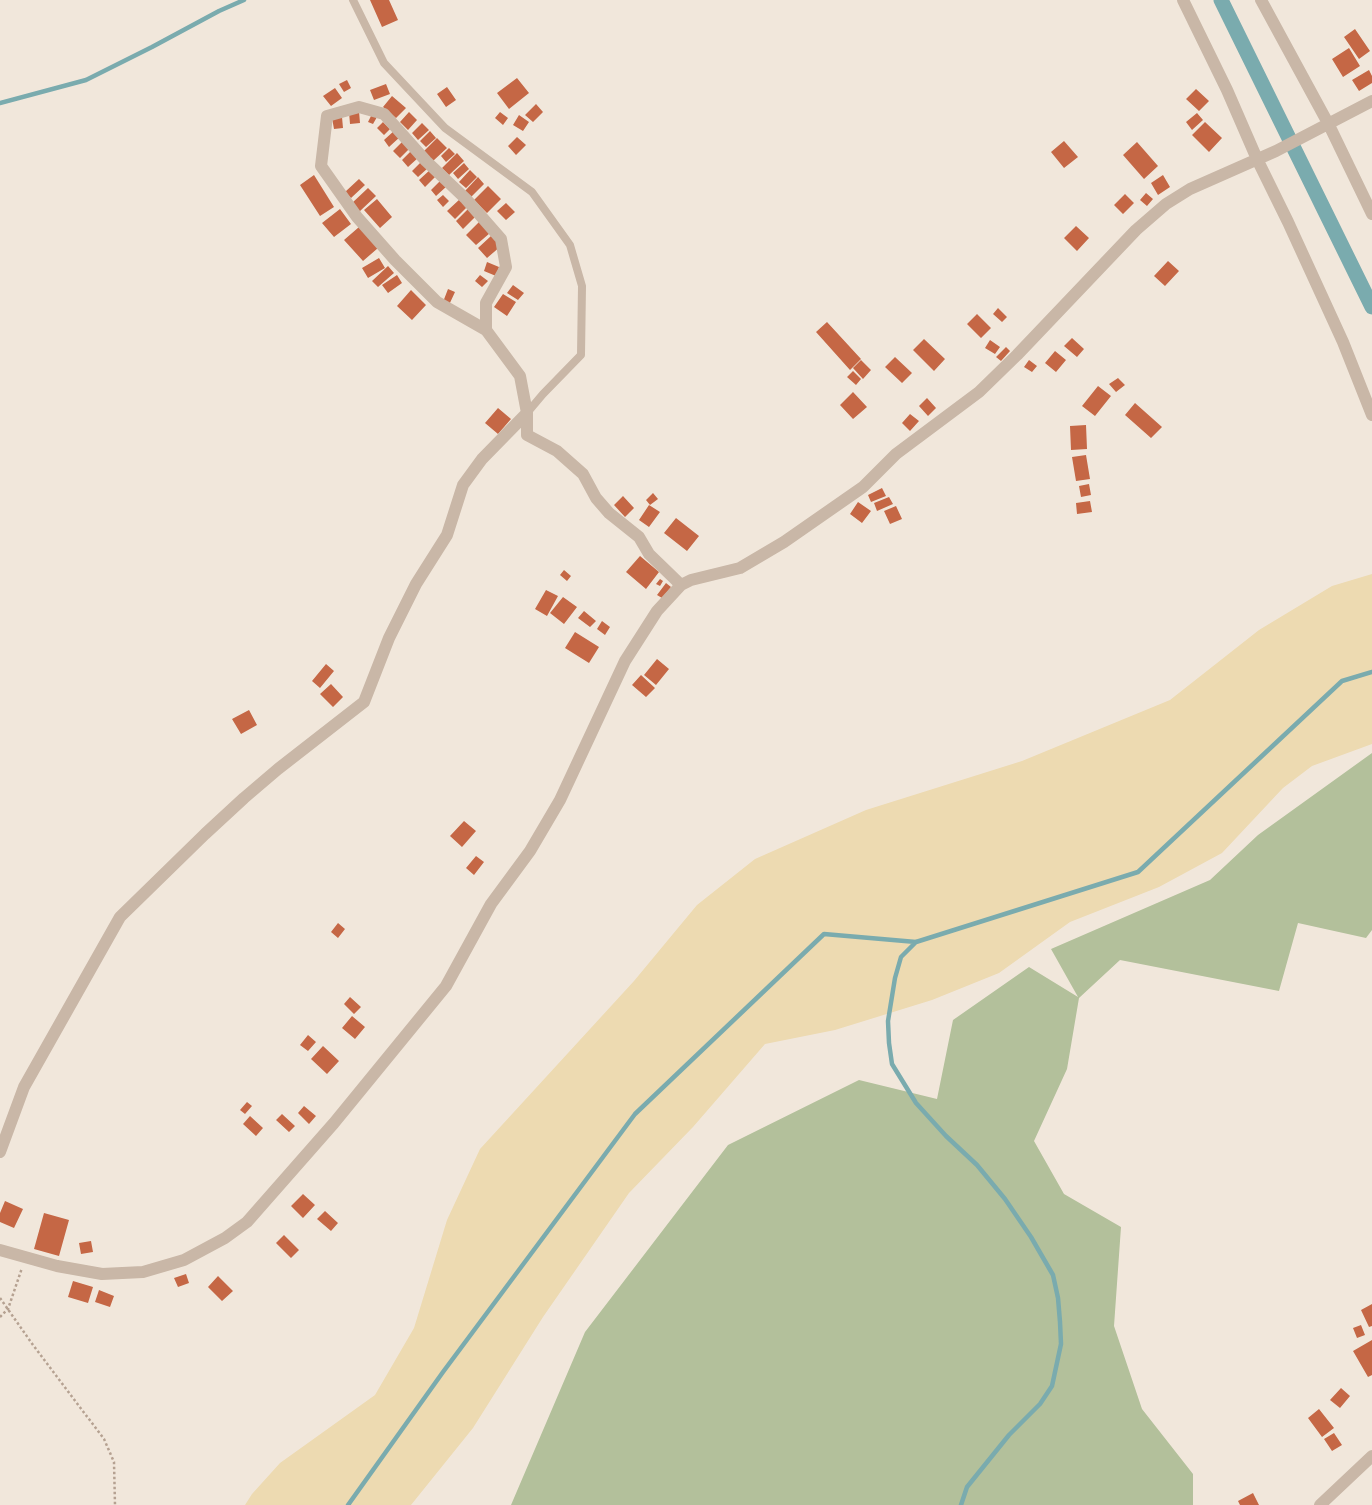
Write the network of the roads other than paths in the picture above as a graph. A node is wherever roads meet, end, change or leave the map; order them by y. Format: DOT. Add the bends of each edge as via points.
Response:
graph roads {
  1 [pos="353,0"];
  2 [pos="1183,0"];
  3 [pos="1261,0"];
  4 [pos="1372,101"];
  5 [pos="1329,124"];
  6 [pos="1257,159"];
  7 [pos="1372,214"];
  8 [pos="486,330"];
  9 [pos="527,413"];
  10 [pos="1372,415"];
  11 [pos="681,585"];
  12 [pos="0,1152"];
  13 [pos="0,1250"];
  14 [pos="1372,1456"];
  15 [pos="1320,1505"];
  1 -- 9 [label="lane" via="384,63 445,128 532,192 570,245 582,286 581,356"];
  2 -- 6 [label="street"];
  3 -- 5 [label="street"];
  4 -- 5 [label="street"];
  5 -- 6 [label="street"];
  5 -- 7 [label="street"];
  6 -- 10 [label="street" via="1343,342"];
  6 -- 11 [label="street" via="1190,189 1166,204 1136,230 978,392 896,454 863,487 740,568"];
  8 -- 8 [label="street" via="486,303 506,267 501,239 384,114 359,107 327,116 321,166 357,217 437,302"];
  8 -- 9 [label="street" via="520,376"];
  9 -- 11 [label="street" via="527,435 557,451 583,474 609,513 639,537 649,554"];
  9 -- 12 [label="street" via="482,459 463,485 447,535 416,584 389,638 364,702 244,798 120,917 24,1087"];
  11 -- 13 [label="street" via="657,611 625,661 560,800 530,851 492,904 446,986 334,1123 247,1222 226,1238 184,1260 143,1272 102,1274 57,1266"];
  14 -- 15 [label="street"];
}
